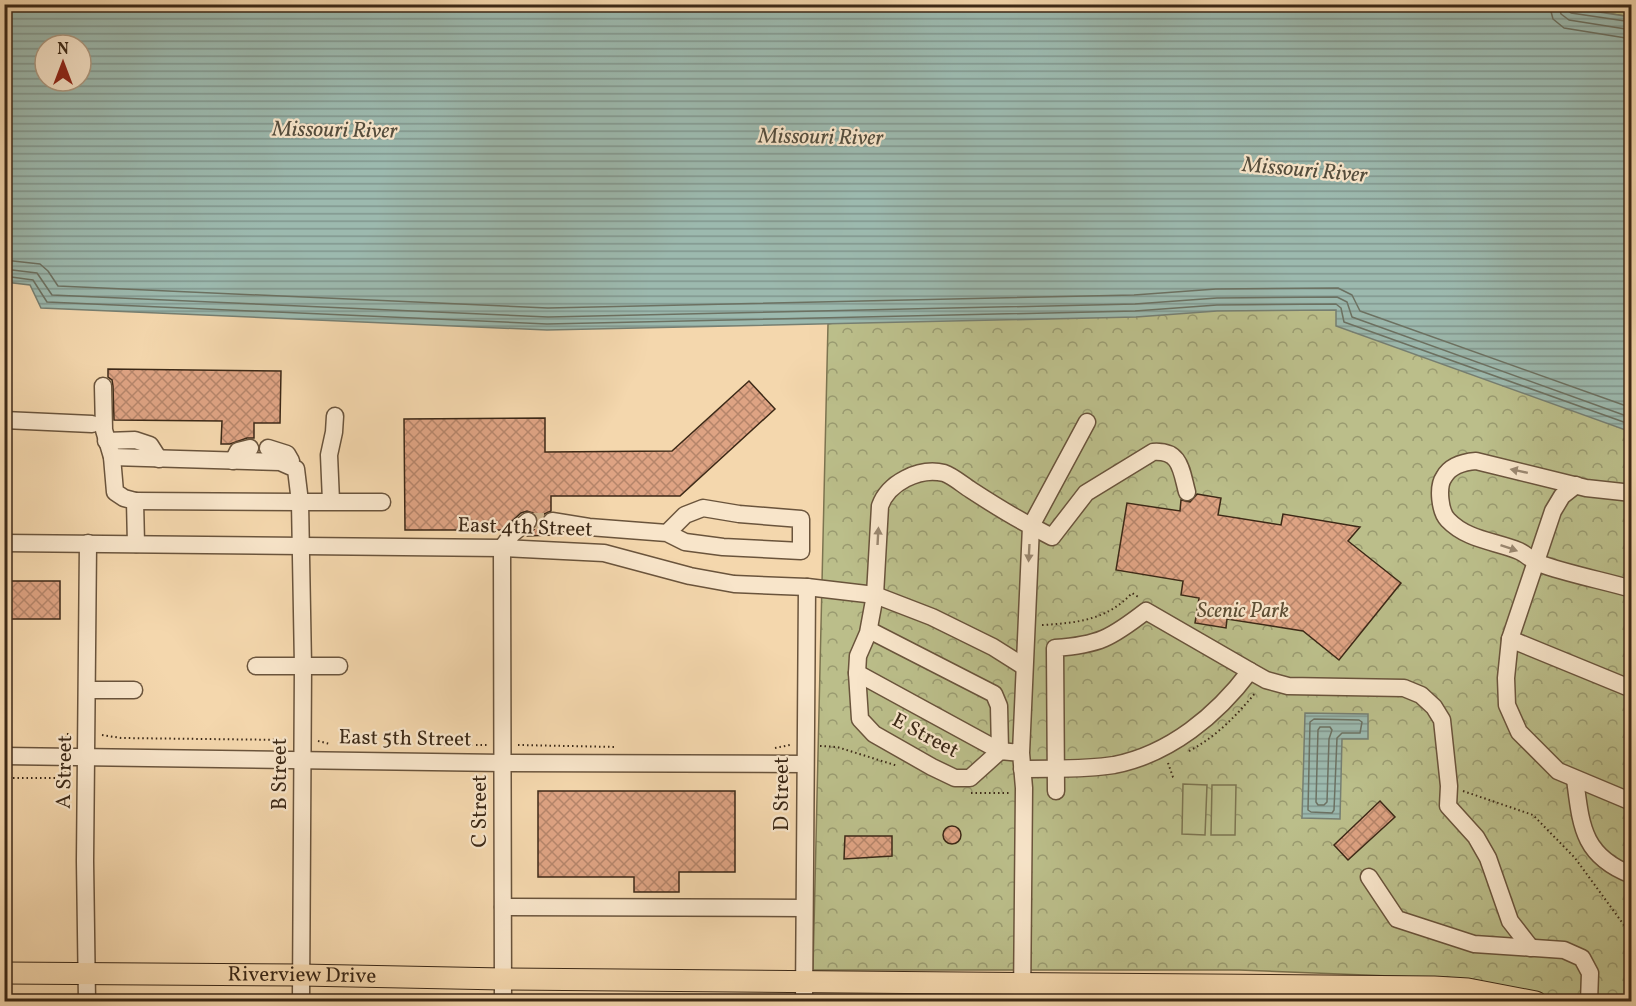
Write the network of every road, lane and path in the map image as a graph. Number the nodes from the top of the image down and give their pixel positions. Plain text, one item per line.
1 (103, 386) dead end
2 (335, 416) dead end
3 (4, 420) edge
4 (1087, 422) dead end
5 (92, 424) dead end
6 (106, 441) junction
7 (250, 448) dead end
8 (268, 448) dead end
9 (112, 457) junction
10 (159, 459) junction
11 (233, 461) junction
12 (296, 469) junction
13 (1576, 485) junction
14 (1187, 492) dead end
15 (1632, 493) edge
16 (135, 501) junction
17 (330, 501) junction
18 (300, 502) junction
19 (382, 502) dead end
20 (528, 521) tunnel mouth
21 (552, 521) tunnel mouth
22 (574, 524) junction
23 (1030, 526) junction
24 (667, 533) junction
25 (4, 543) edge
26 (88, 543) junction
27 (136, 544) junction
28 (302, 546) junction
29 (502, 548) junction
30 (575, 551) junction
31 (1536, 562) junction
32 (807, 587) junction
33 (1632, 589) edge
34 (875, 595) junction
35 (868, 630) junction
36 (1509, 639) junction
37 (256, 666) dead end
38 (303, 666) junction
39 (339, 666) dead end
40 (1023, 666) junction
41 (1250, 671) junction
42 (857, 673) junction
43 (1632, 689) edge
44 (88, 690) junction
45 (134, 690) dead end
46 (77, 734) dead end
47 (98, 734) dead end
48 (294, 740) dead end
49 (65, 750) dead end
50 (1000, 751) junction
51 (4, 756) edge
52 (88, 756) junction
53 (303, 760) junction
54 (1022, 761) junction
55 (1168, 762) dead end
56 (503, 763) junction
57 (805, 764) junction
58 (1055, 768) junction
59 (65, 769) dead end
60 (1176, 777) dead end
61 (4, 778) edge
62 (1575, 779) junction
63 (1056, 791) dead end
64 (1632, 802) edge
65 (1632, 875) edge
66 (1369, 877) dead end
67 (503, 907) junction
68 (804, 908) junction
69 (1531, 948) junction
70 (4, 973) edge
71 (87, 973) junction
72 (301, 975) junction
73 (502, 979) junction
74 (1336, 987) junction
75 (805, 991) edge
76 (1023, 993) edge
77 (1234, 994) edge
78 (1451, 995) edge
79 (87, 1002) edge
80 (301, 1002) edge
81 (503, 1002) edge
82 (1374, 1002) edge
83 (1536, 1002) edge
84 (1589, 1002) edge

1 - 6 street
2 - 17 street
3 - 5 street
4 - 23 street
6 - 9 street
6 - 10 street
7 - 11 street
8 - 12 street
9 - 10 street
9 - 16 street
10 - 11 street
11 - 12 street
12 - 18 street, B Street
13 - 15 street
13 - 31 street
13 -> 31 street
14 - 23 street, E Street
16 - 18 street
16 - 27 street
17 - 18 street
17 - 19 street
18 - 28 street, B Street
20 - 29 street
21 - 22 street
22 - 24 street
22 - 30 street
34 -> 23 street, E Street
23 -> 40 street
24 - 24 street
25 - 26 street, East 4th Street
26 - 27 street, East 4th Street
26 - 44 street, A Street
27 - 28 street, East 4th Street
28 - 29 street, East 4th Street
28 - 38 street, B Street
29 - 30 street, East 4th Street
29 - 56 street, C Street
30 - 32 street, East 4th Street
31 - 33 street
31 - 36 street
32 - 34 street, East 4th Street
32 - 57 street, D Street
34 - 35 street, E Street
34 - 40 street, East 4th Street
35 - 42 street, E Street
35 - 50 street
36 - 43 street
36 - 62 street
37 - 38 street
38 - 39 street
38 - 53 street, B Street
40 - 54 street
41 - 58 street
41 - 58 street
41 - 69 street
42 - 50 street
42 - 50 street, E Street
44 - 45 street
44 - 52 street, A Street
46 - 49 path
47 - 48 path
50 - 54 street
51 - 52 street, East 5th Street
52 - 53 street, East 5th Street
52 - 71 street, A Street
53 - 56 street, East 5th Street
53 - 72 street, B Street
54 - 58 street
54 - 76 street
55 - 60 path
56 - 57 street, East 5th Street
56 - 67 street, C Street
57 - 68 street, D Street
58 - 63 street
59 - 61 path
62 - 64 street
62 - 65 street
66 - 69 street
67 - 68 street
67 - 73 street, C Street
68 - 75 street, D Street
69 - 84 street
70 - 71 main road, Riverview Drive
71 - 72 main road, Riverview Drive
71 - 79 street, A Street
72 - 73 main road, Riverview Drive
72 - 80 street, B Street
73 - 75 main road, Riverview Drive
73 - 81 street, C Street
74 - 77 main road, Riverview Drive
74 - 78 main road, Riverview Drive
74 - 82 main road
75 - 76 main road, Riverview Drive
76 - 77 main road, Riverview Drive
78 - 83 main road, Riverview Drive

